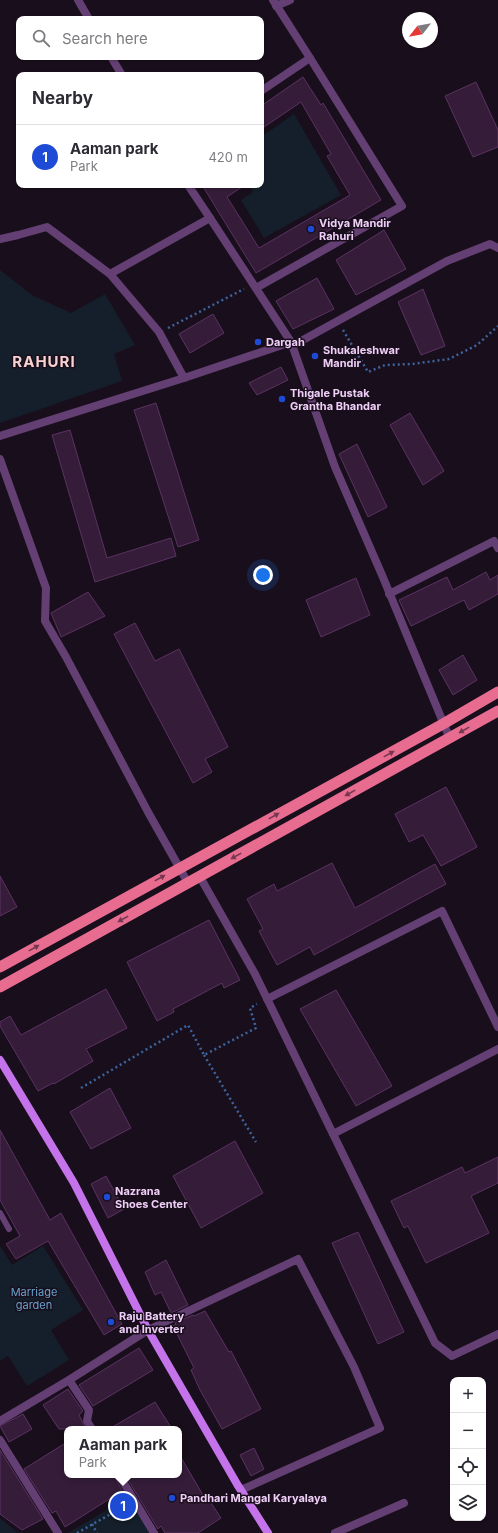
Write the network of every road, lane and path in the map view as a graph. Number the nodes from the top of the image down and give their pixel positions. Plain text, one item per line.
1 (78, 0) edge
2 (290, 0) edge
3 (274, 3) edge
4 (87, 16) edge
5 (310, 58) junction
6 (113, 60) edge
7 (120, 72) edge
8 (264, 89) edge
9 (190, 188) edge
10 (210, 218) junction
11 (0, 239) edge
12 (498, 248) edge
13 (110, 274) junction
14 (254, 286) junction
15 (338, 320) junction
16 (498, 326) edge
17 (159, 332) junction
18 (292, 344) junction
19 (184, 378) junction
20 (0, 436) edge
21 (0, 459) edge
22 (497, 543) edge
23 (389, 594) junction
24 (498, 692) edge
25 (498, 711) edge
26 (443, 724) junction
27 (450, 739) junction
28 (308, 798) junction
29 (315, 813) junction
30 (180, 867) junction
31 (200, 877) junction
32 (188, 883) junction
33 (0, 966) edge
34 (0, 987) edge
35 (267, 999) junction
36 (498, 1027) edge
37 (498, 1049) edge
38 (204, 1055) junction
39 (0, 1060) edge
40 (81, 1088) dead end
41 (333, 1134) junction
42 (256, 1142) dead end
43 (0, 1213) edge
44 (9, 1229) dead end
45 (148, 1330) junction
46 (498, 1334) edge
47 (69, 1380) junction
48 (0, 1421) edge
49 (90, 1426) edge
50 (0, 1440) edge
51 (121, 1478) edge
52 (241, 1490) junction
53 (404, 1503) dead end
54 (129, 1511) dead end
55 (92, 1524) junction
56 (58, 1533) edge
57 (77, 1533) edge
58 (97, 1533) edge
59 (154, 1533) edge
60 (268, 1533) edge
61 (335, 1533) edge

1 - 4 street
2 - 3 street
3 - 5 street
5 - 8 street
5 - 14 street
6 - 7 street
9 - 10 street
10 - 13 street
10 - 14 street
11 - 13 street
12 - 15 street
13 - 17 street
14 - 17 path
14 - 18 street
15 - 16 path
15 - 18 street
17 - 19 street
18 - 19 street
18 - 23 street
19 - 20 street
21 - 30 street
22 - 23 street
23 - 26 street
24 - 26 highway
25 -> 27 highway
26 - 27 street
28 -> 26 highway
27 -> 29 highway
28 - 29 highway
30 -> 28 highway
29 -> 31 highway
30 - 32 street
33 -> 30 highway
31 - 32 highway
31 - 35 street
32 -> 34 highway
35 - 36 street
35 - 38 path
35 - 41 street
37 - 41 street
38 - 40 path
38 - 42 path
39 - 45 main road
41 - 46 street
43 - 44 lane
45 - 47 street
45 - 52 main road
45 - 52 street
47 - 48 street
47 - 49 street
50 - 56 street
51 - 59 street
52 - 60 main road
53 - 61 street
54 - 55 path
55 - 57 path
55 - 58 path

